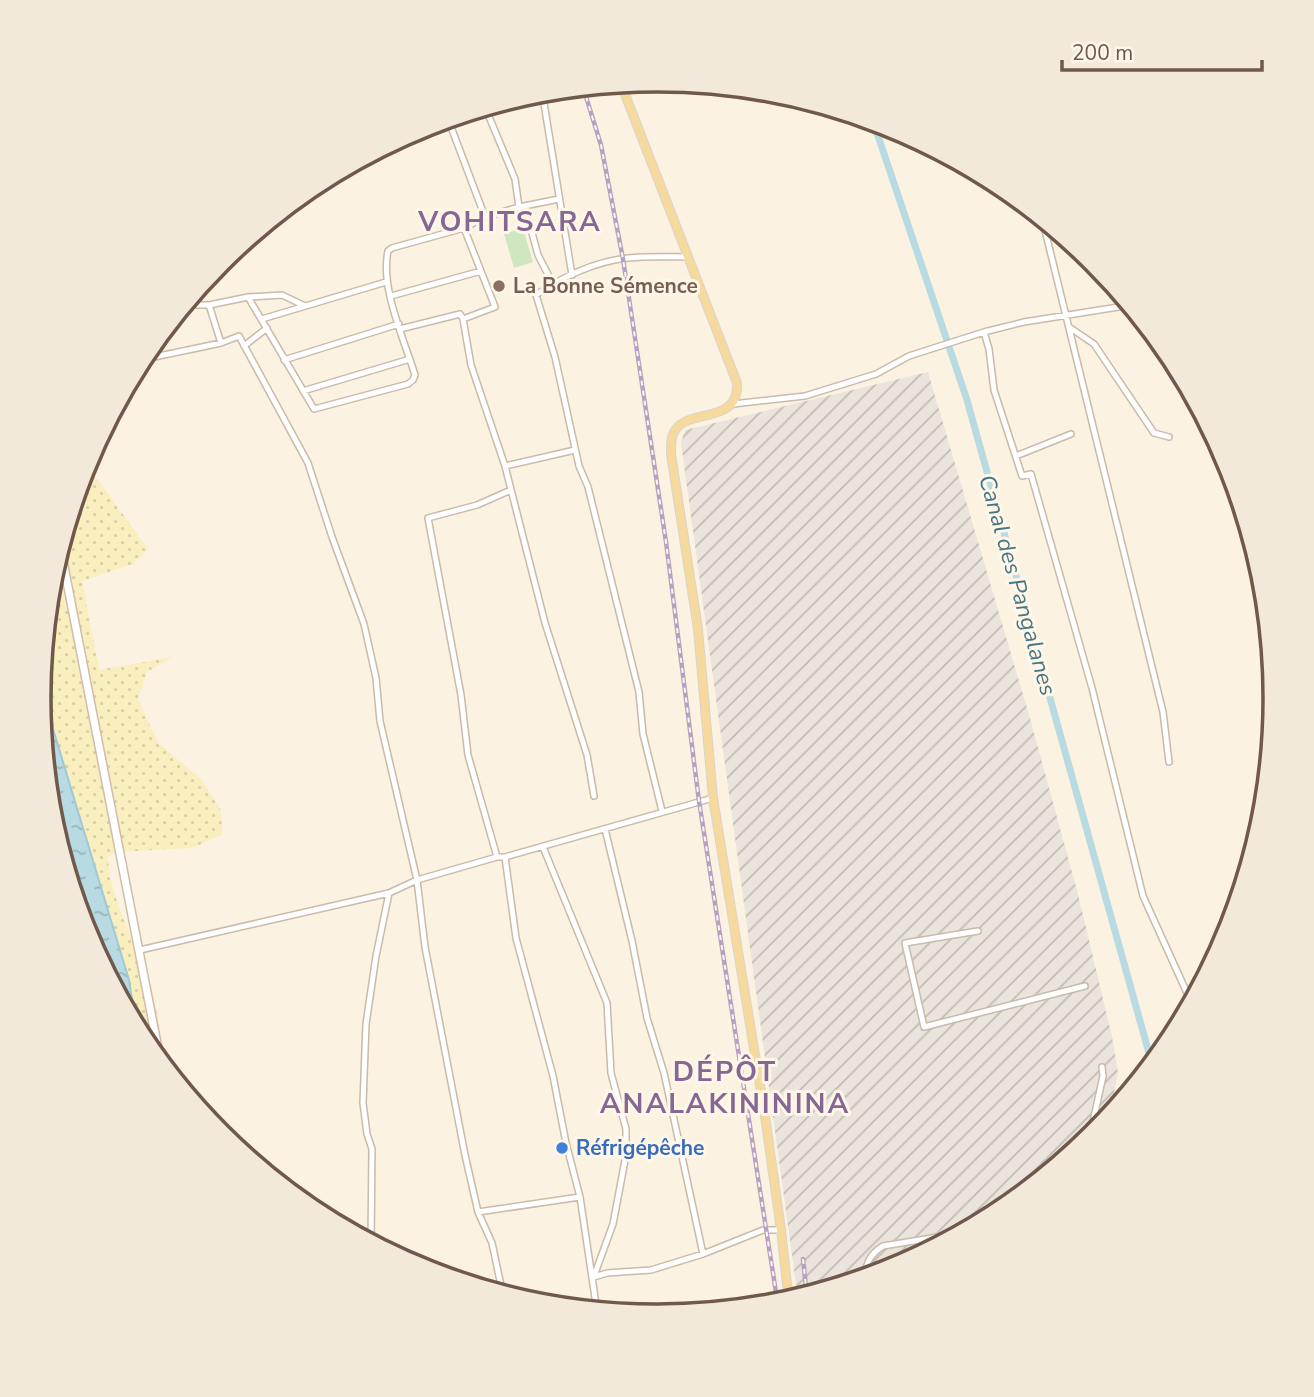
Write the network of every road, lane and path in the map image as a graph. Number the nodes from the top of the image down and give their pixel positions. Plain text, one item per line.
1 (625, 94) edge
2 (544, 103) edge
3 (489, 116) edge
4 (452, 128) edge
5 (559, 199) junction
6 (519, 207) junction
7 (485, 217) junction
8 (464, 228) junction
9 (1046, 234) edge
10 (689, 257) junction
11 (481, 271) junction
12 (572, 275) junction
13 (386, 282) junction
14 (553, 284) junction
15 (391, 296) junction
16 (248, 297) junction
17 (196, 305) edge
18 (209, 305) junction
19 (304, 306) junction
20 (1120, 307) edge
21 (1068, 316) junction
22 (262, 319) junction
23 (463, 319) junction
24 (400, 326) junction
25 (1069, 327) junction
26 (267, 328) junction
27 (984, 332) junction
28 (221, 343) junction
29 (244, 346) junction
30 (157, 356) edge
31 (410, 359) junction
32 (284, 360) junction
33 (303, 391) junction
34 (733, 404) junction
35 (1071, 434) dead end
36 (1169, 437) dead end
37 (575, 450) junction
38 (1016, 456) junction
39 (505, 466) junction
40 (511, 491) junction
41 (65, 569) edge
42 (1169, 762) dead end
43 (594, 796) dead end
44 (713, 798) junction
45 (662, 811) junction
46 (605, 829) junction
47 (543, 847) junction
48 (497, 857) junction
49 (505, 857) junction
50 (417, 880) junction
51 (389, 893) junction
52 (978, 931) dead end
53 (140, 950) junction
54 (1085, 986) dead end
55 (1187, 993) edge
56 (157, 1040) edge
57 (1102, 1067) dead end
58 (1094, 1119) edge
59 (580, 1197) junction
60 (478, 1212) junction
61 (781, 1230) junction
62 (371, 1233) edge
63 (933, 1238) edge
64 (703, 1254) junction
65 (866, 1268) edge
66 (594, 1277) junction
67 (501, 1284) edge
68 (788, 1290) edge
69 (596, 1301) edge

1 - 10 main road
2 - 5 street
3 - 6 street
4 - 7 street
5 - 6 street
5 - 12 street
6 - 7 street
6 - 14 street
7 - 8 street
8 - 11 street
8 - 13 street
9 - 21 street
10 - 12 street
10 - 34 main road
11 - 15 street
11 - 23 street
12 - 14 street
13 - 15 street
13 - 19 street
14 - 37 street
15 - 24 street
16 - 18 street
16 - 19 street
16 - 22 street
17 - 18 street
18 - 28 street
19 - 22 street
20 - 21 street
21 - 25 street
21 - 27 street
22 - 26 street
23 - 24 street
23 - 39 street
24 - 31 street
24 - 32 street
25 - 36 street
25 - 42 street
26 - 29 street
26 - 32 street
27 - 34 street
27 - 38 street
28 - 29 street
28 - 30 street
29 - 50 street
31 - 33 street
31 - 33 street
32 - 33 street
34 - 44 main road
35 - 38 street
37 - 39 street
37 - 45 street
38 - 55 street
39 - 40 street
40 - 43 street
40 - 48 street
41 - 53 main road
44 - 45 street
44 - 61 main road
45 - 46 street
46 - 47 street
46 - 64 street
47 - 49 street
47 - 66 street
48 - 49 street
48 - 50 street
49 - 59 street
50 - 51 street
50 - 60 street
51 - 53 street
51 - 62 street
52 - 54 street
53 - 56 main road
57 - 58 street
59 - 60 street
59 - 66 street
60 - 67 street
61 - 64 street
61 - 68 main road
63 - 65 street
64 - 66 street
66 - 69 street

